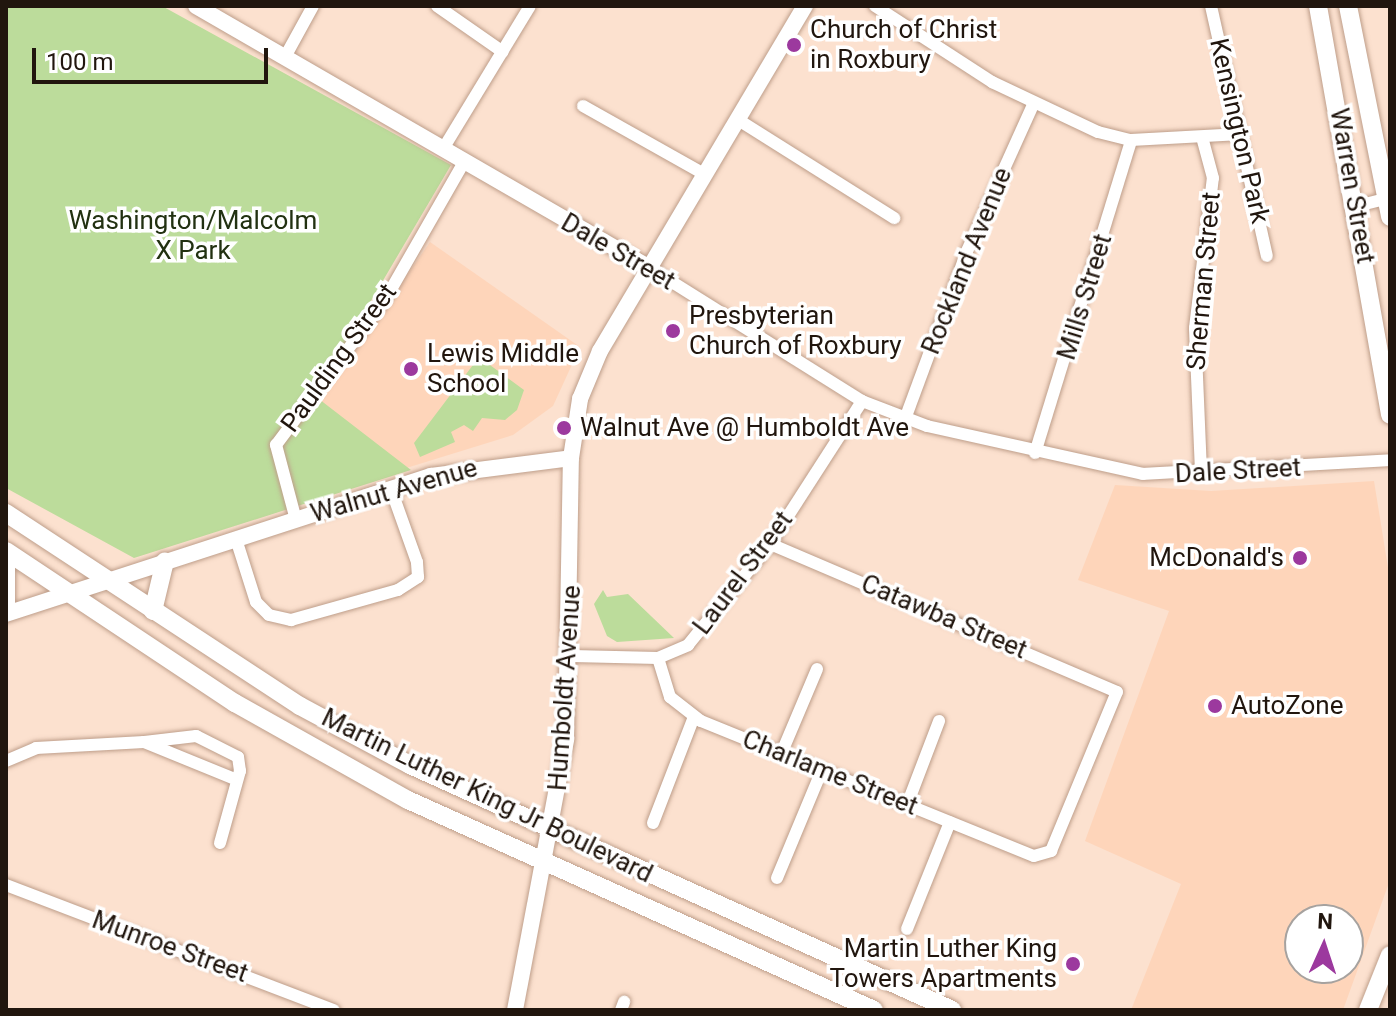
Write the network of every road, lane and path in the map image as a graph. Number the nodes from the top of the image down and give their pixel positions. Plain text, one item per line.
1 (196, 6) edge
2 (313, 6) edge
3 (437, 6) edge
4 (530, 6) edge
5 (805, 6) edge
6 (875, 6) edge
7 (1211, 6) edge
8 (1318, 6) edge
9 (1348, 6) edge
10 (503, 52) junction
11 (285, 57) junction
12 (1033, 105) junction
13 (583, 106) dead end
14 (737, 119) junction
15 (1241, 134) junction
16 (1131, 140) junction
17 (1203, 140) junction
18 (443, 149) junction
19 (464, 162) junction
20 (706, 175) junction
21 (1389, 205) edge
22 (1357, 206) junction
23 (894, 218) dead end
24 (1267, 256) dead end
25 (653, 270) junction
26 (862, 401) junction
27 (1390, 415) edge
28 (905, 419) junction
29 (1035, 453) junction
30 (571, 458) junction
31 (1390, 460) edge
32 (1201, 472) junction
33 (391, 489) junction
34 (6, 513) edge
35 (296, 520) junction
36 (236, 539) junction
37 (770, 544) junction
38 (6, 551) edge
39 (6, 558) edge
40 (165, 561) junction
41 (103, 579) junction
42 (62, 592) junction
43 (153, 611) junction
44 (6, 612) edge
45 (572, 656) junction
46 (658, 658) junction
47 (817, 669) dead end
48 (694, 717) junction
49 (939, 721) dead end
50 (144, 742) junction
51 (782, 752) junction
52 (6, 761) edge
53 (822, 770) junction
54 (237, 780) junction
55 (907, 805) junction
56 (950, 822) junction
57 (653, 823) dead end
58 (554, 831) junction
59 (220, 843) dead end
60 (1034, 856) joint
61 (548, 867) junction
62 (777, 878) dead end
63 (6, 885) edge
64 (907, 929) dead end
65 (1390, 955) edge
66 (334, 1010) edge
67 (515, 1010) edge
68 (874, 1010) edge
69 (952, 1010) edge
70 (1368, 1010) edge

1 - 11 street, Dale Street
2 - 11 street
3 - 10 street
4 - 10 street
5 - 14 street
6 - 12 street
7 - 15 street, Kensington Park
8 - 22 main road, Warren Street
9 - 21 main road, Warren Street
10 - 18 street
11 - 18 street, Dale Street
12 - 16 street
12 - 28 street, Rockland Avenue
13 - 20 street
14 - 20 street
14 - 23 street
15 - 17 street
15 - 24 street, Kensington Park
16 - 17 street
16 - 29 street, Mills Street
17 - 32 street, Sherman Street
18 - 19 street, Dale Street
19 - 25 street, Dale Street
19 - 35 street, Paulding Street
20 - 25 street
21 - 22 street
22 - 27 main road, Warren Street
25 - 26 street, Dale Street
25 - 30 street
26 - 28 street, Dale Street
26 - 37 street, Laurel Street
28 - 29 street, Dale Street
29 - 32 street, Dale Street
30 - 33 street, Walnut Avenue
30 - 45 street, Humboldt Avenue
31 - 32 street, Dale Street
33 - 35 street, Walnut Avenue
33 - 36 street
34 - 41 main road, Martin Luther King Jr Boulevard
35 - 36 street, Walnut Avenue
36 - 40 street, Walnut Avenue
37 - 46 street, Laurel Street
37 - 60 street, Catawba Street
38 - 42 main road, Martin Luther King Jr Boulevard
39 - 44 main road
40 - 41 street, Walnut Avenue
40 - 43 main road
41 - 42 street, Walnut Avenue
41 - 43 main road, Martin Luther King Jr Boulevard
42 - 44 street, Walnut Avenue
42 - 61 main road, Martin Luther King Jr Boulevard
43 - 58 main road, Martin Luther King Jr Boulevard
45 - 46 street, Laurel Street
45 - 58 street, Humboldt Avenue
46 - 48 street, Charlame Street
47 - 51 street
48 - 51 street, Charlame Street
48 - 57 street
49 - 55 street
50 - 52 street
50 - 54 street
50 - 54 street
51 - 53 street, Charlame Street
53 - 55 street, Charlame Street
53 - 62 street
54 - 59 street
55 - 56 street, Charlame Street
56 - 60 street, Charlame Street
56 - 64 street
58 - 61 street, Humboldt Avenue
58 - 69 main road, Martin Luther King Jr Boulevard
61 - 67 street, Humboldt Avenue
61 - 68 main road, Martin Luther King Jr Boulevard
63 - 66 street, Munroe Street
65 - 70 main road

